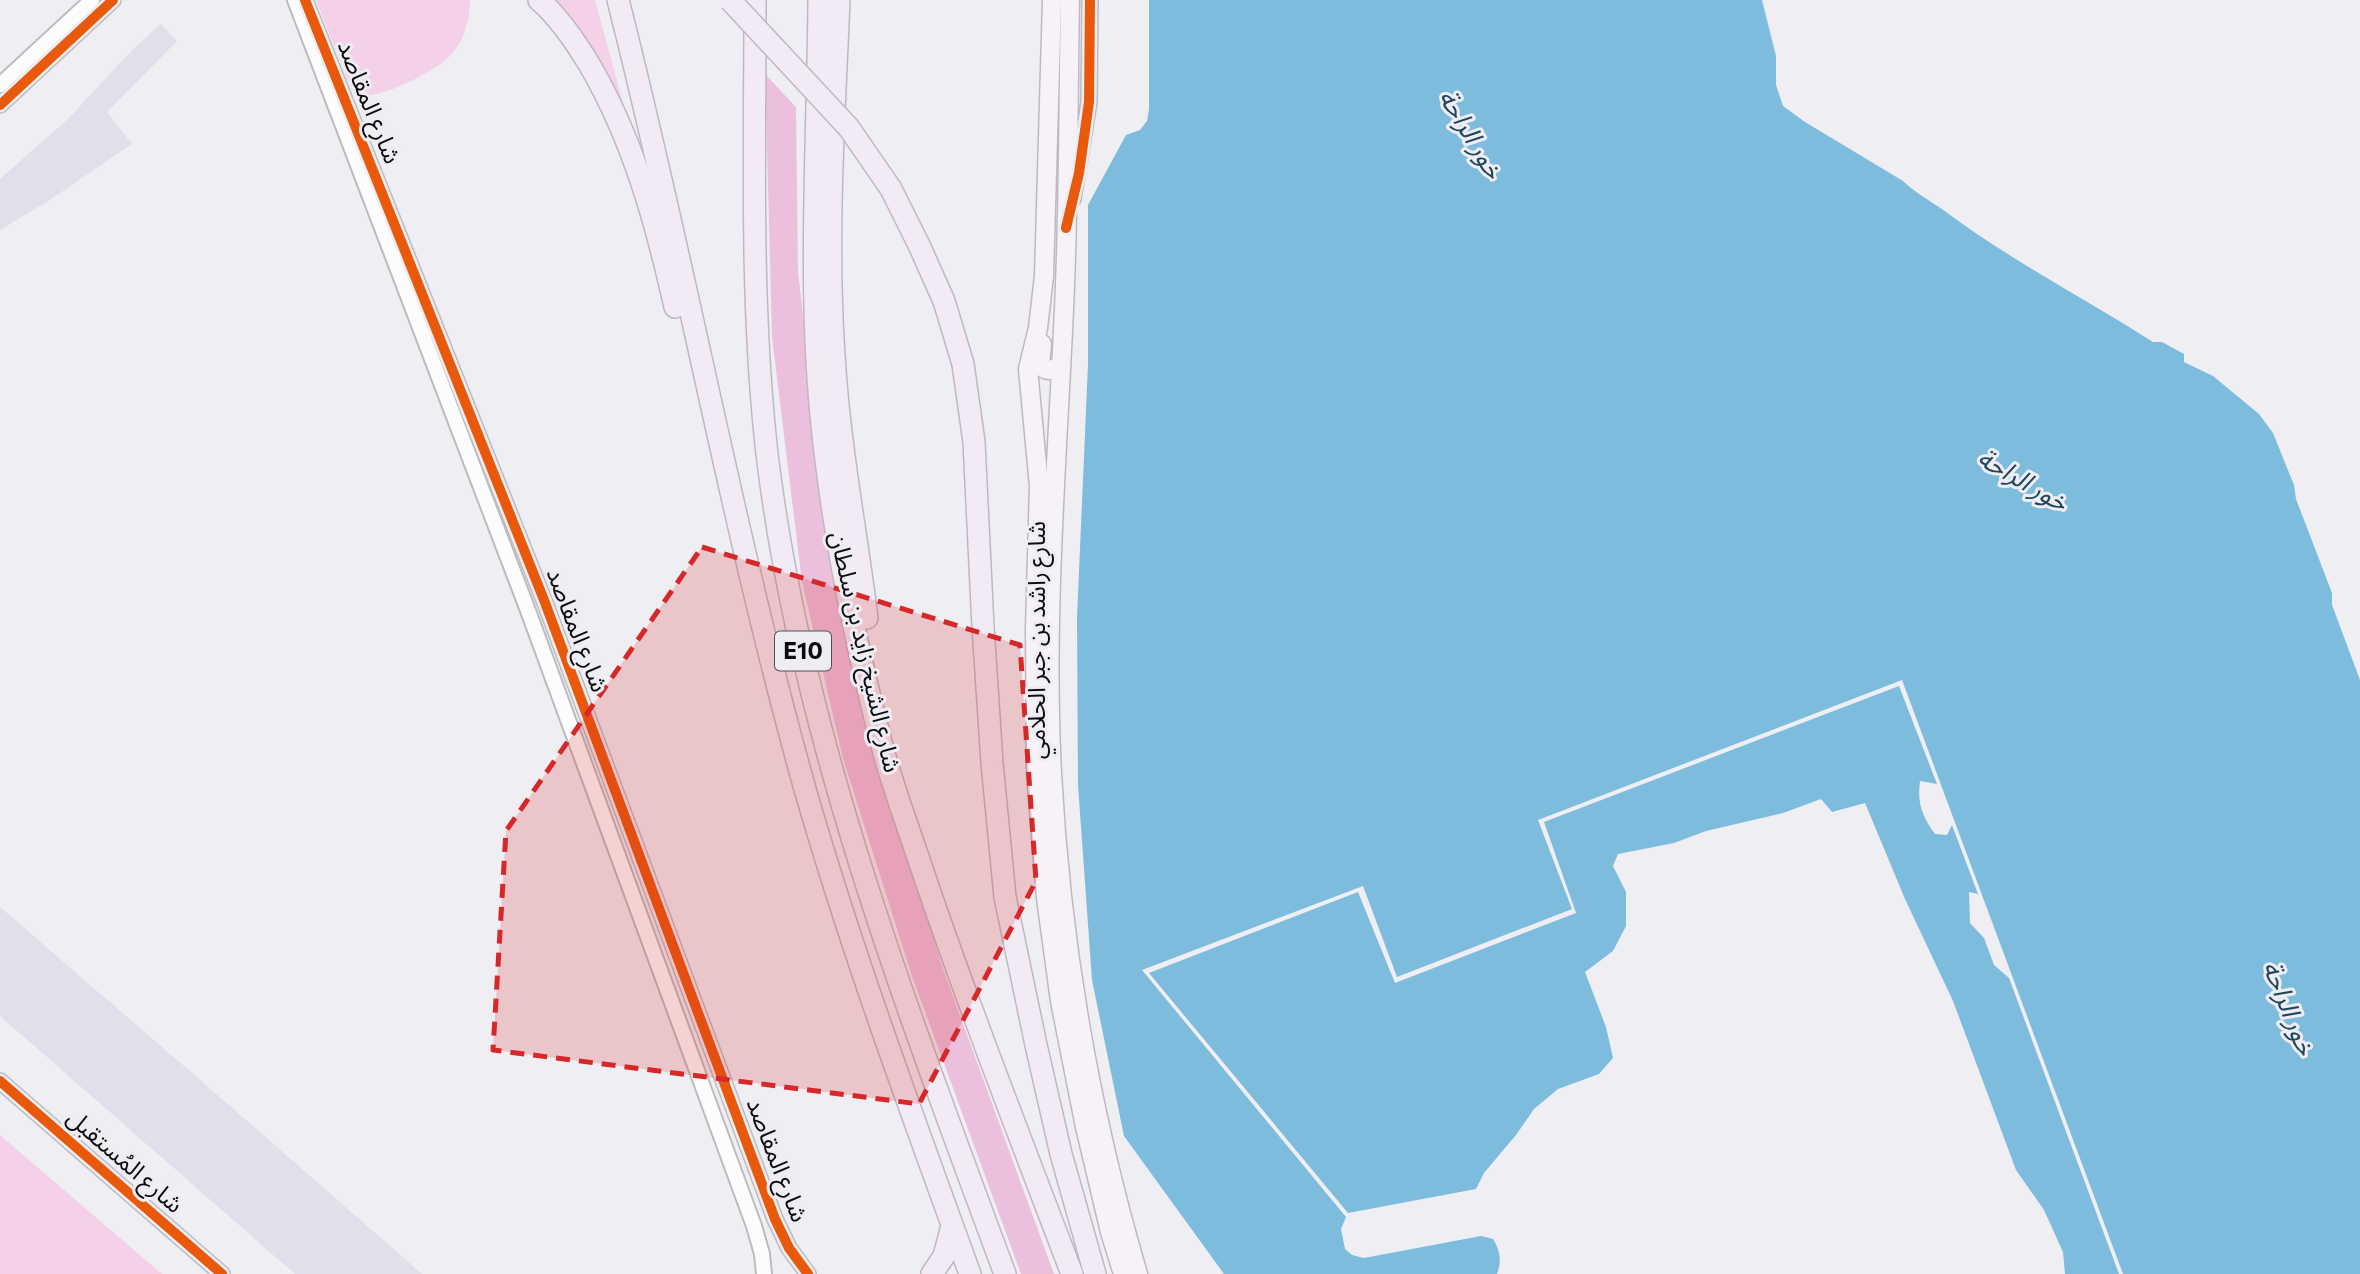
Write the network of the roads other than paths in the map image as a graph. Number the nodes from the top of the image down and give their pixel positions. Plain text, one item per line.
1 (92, 0) edge
2 (113, 0) edge
3 (295, 0) edge
4 (305, 0) edge
5 (539, 0) edge
6 (618, 0) edge
7 (730, 0) edge
8 (755, 0) edge
9 (818, 0) edge
10 (839, 0) edge
11 (1052, 0) edge
12 (1070, 0) edge
13 (1090, 0) edge
14 (1069, 60) junction
15 (2, 93) edge
16 (1086, 125) junction
17 (1066, 228) junction
18 (1041, 300) junction
19 (1061, 365) junction
20 (737, 524) junction
21 (885, 755) junction
22 (0, 1081) edge
23 (952, 1224) junction
24 (222, 1274) edge
25 (764, 1274) edge
26 (808, 1274) edge
27 (932, 1274) edge
28 (970, 1274) edge
29 (1005, 1274) edge
30 (1072, 1274) edge
31 (1095, 1274) edge
32 (1123, 1274) edge
33 (1138, 1274) edge

1 - 15 street
2 - 15 street
3 - 25 street, شارع المقاصد
4 - 26 street, شارع المقاصد
5 - 20 highway
6 - 20 highway
7 - 31 highway, bridge
8 - 29 highway, E10
9 - 21 highway, شارع الشيخ زايد بن سلطان / E10
10 - 21 highway
11 - 18 main road, شارع راشد بن جبر الحلامي
12 - 14 main road, شارع راشد بن جبر الحلامي
13 - 16 street
14 - 16 main road
14 - 17 main road, شارع راشد بن جبر الحلامي
16 - 17 street
17 - 19 main road, شارع راشد بن جبر الحلامي
18 - 19 main road
18 - 32 main road, شارع راشد بن جبر الحلامي
19 - 33 main road, شارع راشد بن جبر الحلامي
20 - 23 highway
21 - 30 highway, شارع الشيخ زايد بن سلطان / E10
22 - 24 street, شارع المُستقبل
23 - 27 highway
23 - 28 highway

